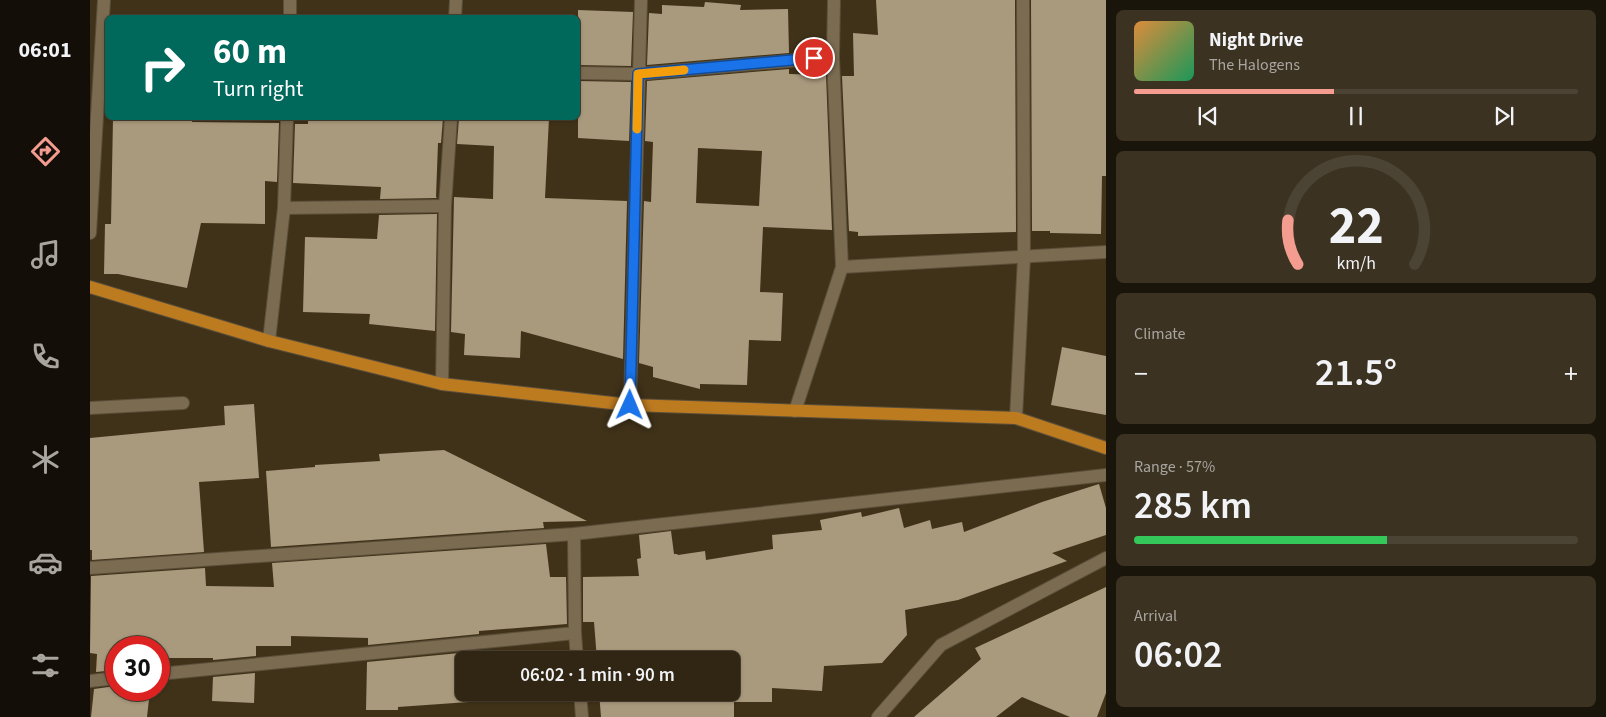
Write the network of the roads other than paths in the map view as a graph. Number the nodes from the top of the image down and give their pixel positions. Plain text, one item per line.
1 (104, 0) edge
2 (290, 0) edge
3 (456, 0) edge
4 (641, 0) edge
5 (834, 0) edge
6 (1023, 0) edge
7 (290, 15) edge
8 (455, 15) edge
9 (833, 57) junction
10 (580, 73) edge
11 (638, 74) junction
12 (287, 120) edge
13 (451, 120) edge
14 (445, 206) junction
15 (284, 208) junction
16 (90, 233) edge
17 (1106, 252) edge
18 (1024, 257) junction
19 (842, 267) junction
20 (90, 287) edge
21 (269, 341) junction
22 (442, 384) junction
23 (183, 403) dead end
24 (630, 405) junction
25 (90, 408) edge
26 (796, 411) junction
27 (1016, 418) junction
28 (1106, 448) edge
29 (1106, 475) edge
30 (574, 534) junction
31 (1106, 558) edge
32 (90, 568) edge
33 (575, 633) junction
34 (576, 651) edge
35 (170, 673) edge
36 (105, 679) edge
37 (90, 680) edge
38 (581, 701) edge
39 (582, 717) edge
40 (878, 717) edge

1 - 16 street
2 - 7 street
3 - 8 street
4 - 11 street
5 - 9 street
6 - 18 street
9 - 11 street
9 - 19 street
10 - 11 street
11 - 24 street
12 - 15 street
13 - 14 street
14 - 15 street
14 - 22 street
15 - 21 street
17 - 18 street
18 - 19 street
18 - 27 street
19 - 26 street
20 - 21 main road
21 - 22 main road
22 - 24 main road
23 - 25 street
24 - 26 main road
26 - 27 main road
27 - 28 main road
29 - 30 street
30 - 32 street
30 - 33 street
31 - 40 street
33 - 34 street
33 - 35 street
36 - 37 street
38 - 39 street

